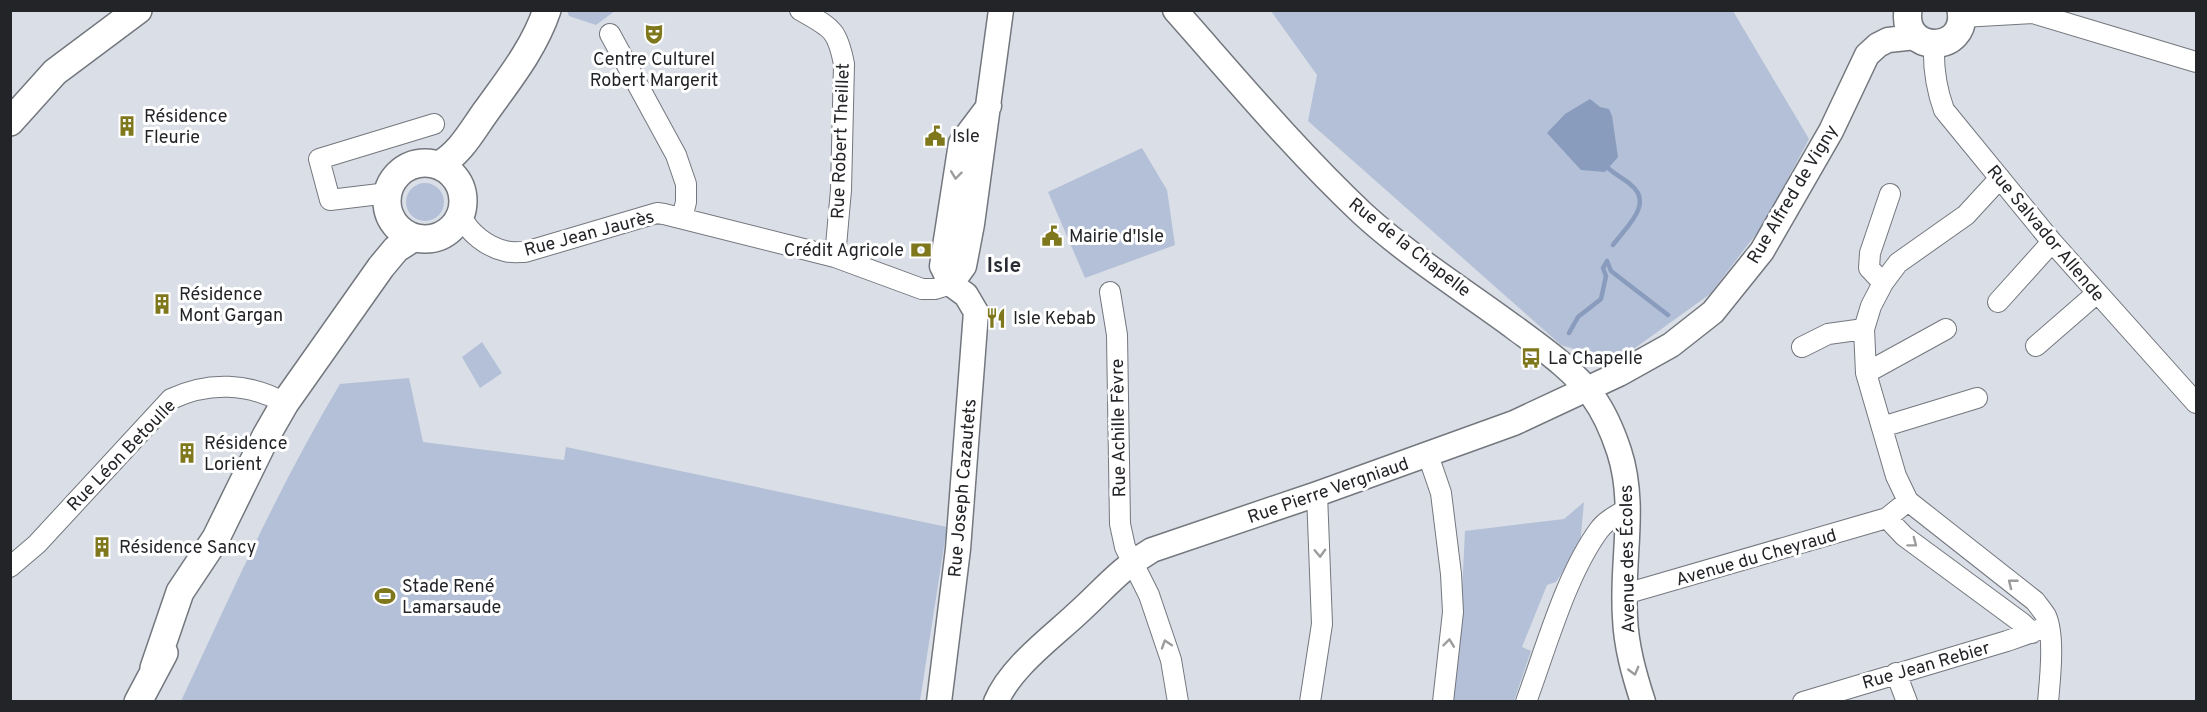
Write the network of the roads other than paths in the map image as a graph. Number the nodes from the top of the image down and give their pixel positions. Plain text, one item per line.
1 (138, 10) edge
2 (547, 10) edge
3 (800, 10) edge
4 (1001, 10) edge
5 (1175, 10) edge
6 (1961, 14) edge
7 (1916, 26) edge
8 (610, 34) dead end
9 (2196, 62) edge
10 (10, 122) edge
11 (434, 124) dead end
12 (448, 172) junction
13 (2000, 178) junction
14 (388, 193) junction
15 (1890, 194) dead end
16 (682, 218) junction
17 (461, 227) junction
18 (401, 238) junction
19 (2052, 242) junction
20 (835, 257) junction
21 (1883, 283) junction
22 (951, 284) junction
23 (1110, 292) dead end
24 (2097, 294) junction
25 (1998, 302) dead end
26 (1864, 329) junction
27 (1946, 329) dead end
28 (2036, 346) dead end
29 (1802, 347) dead end
30 (1866, 373) junction
31 (1586, 388) junction
32 (1977, 398) dead end
33 (285, 403) junction
34 (2196, 403) edge
35 (1882, 427) junction
36 (1428, 455) junction
37 (1317, 494) junction
38 (1908, 501) junction
39 (1629, 508) junction
40 (1887, 518) junction
41 (1131, 562) junction
42 (10, 567) edge
43 (1625, 594) junction
44 (2040, 630) junction
45 (1896, 673) junction
46 (993, 700) edge
47 (138, 702) edge
48 (939, 702) edge
49 (1178, 702) edge
50 (1310, 702) edge
51 (1443, 702) edge
52 (1526, 702) edge
53 (1643, 702) edge
54 (1803, 702) edge
55 (1907, 702) edge
56 (2048, 702) edge

1 - 10 main road
2 - 12 main road
3 - 20 street, Rue Robert Theillet
4 - 22 street, Rue Joseph Cazautets
5 - 31 street, Rue de la Chapelle
6 - 7 main road
6 - 9 street
7 - 13 street, Rue Salvador Allende
7 - 31 street, Rue Alfred de Vigny
8 - 16 street
11 - 14 street
12 - 14 main road
12 - 17 main road
13 - 19 street, Rue Salvador Allende
13 - 21 street
14 - 18 main road
15 - 21 street
16 - 17 street, Rue Jean Jaurès
16 - 20 street, Rue Jean Jaurès
17 - 18 main road
18 - 33 main road
19 - 24 street, Rue Salvador Allende
19 - 25 street
20 - 22 street, Rue Jean Jaurès
21 - 26 street
22 - 48 street, Rue Joseph Cazautets
23 - 41 street, Rue Achille Fèvre
24 - 28 street
24 - 34 street, Rue Salvador Allende
26 - 29 street
26 - 30 street
27 - 30 street
30 - 35 street
31 - 36 street, Rue Pierre Vergniaud
31 - 39 street, Avenue des Écoles
32 - 35 street
33 - 42 street, Rue Léon Betoulle
33 - 47 main road
35 - 38 street
36 - 37 street, Rue Pierre Vergniaud
51 -> 36 street
37 - 41 street, Rue Pierre Vergniaud
37 -> 50 street
38 - 40 street, Avenue du Cheyraud
44 -> 38 street
39 - 43 street, Avenue des Écoles
39 - 52 street
40 - 43 street, Avenue du Cheyraud
40 -> 44 street
41 - 46 street, Rue Pierre Vergniaud
49 -> 41 street, Rue Achille Fèvre
43 -> 53 street, Avenue des Écoles
44 - 45 street, Rue Jean Rebier
44 - 56 street
45 - 54 street, Rue Jean Rebier
45 - 55 street

